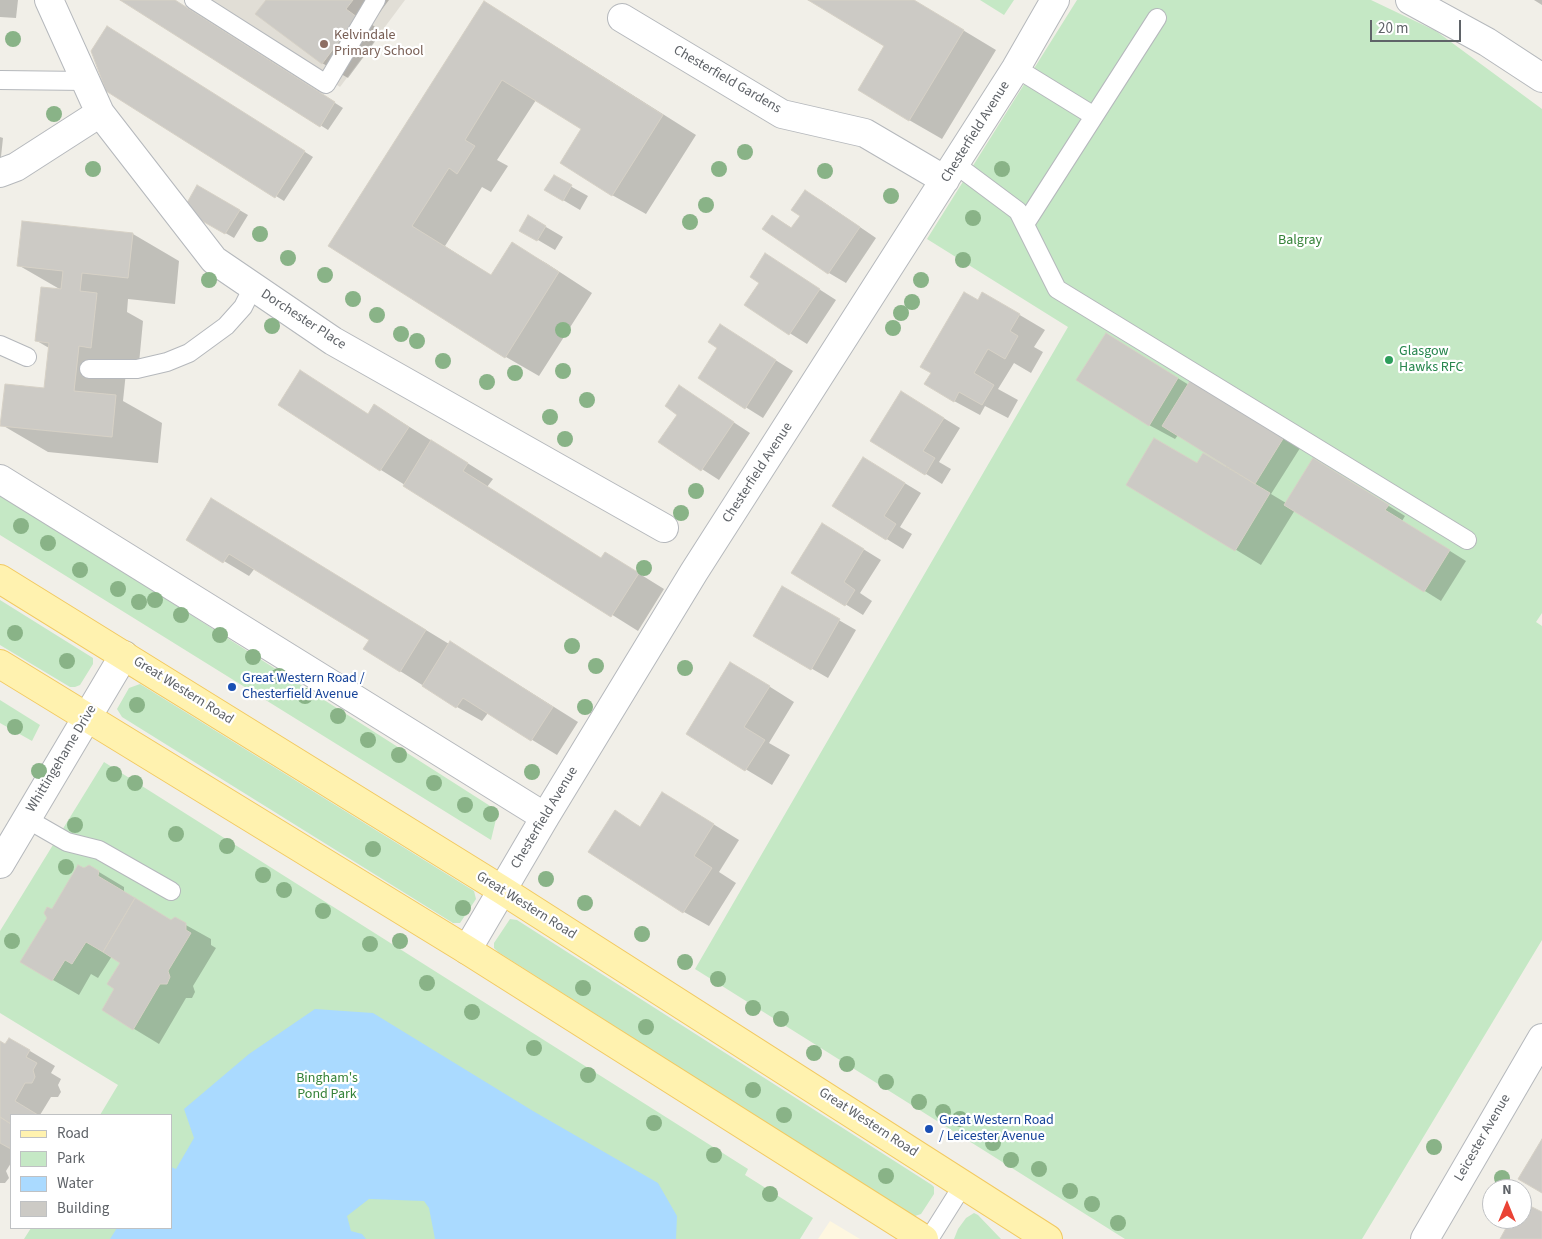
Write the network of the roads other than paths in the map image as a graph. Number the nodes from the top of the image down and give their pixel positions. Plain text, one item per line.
1 (49, 0) edge
2 (194, 0) edge
3 (376, 0) edge
4 (1056, 0) edge
5 (1410, 0) edge
6 (622, 18) dead end
7 (1157, 18) dead end
8 (1016, 68) junction
9 (1542, 78) edge
10 (0, 80) edge
11 (86, 81) junction
12 (100, 113) junction
13 (1094, 116) junction
14 (950, 172) junction
15 (0, 173) edge
16 (1025, 224) junction
17 (253, 287) junction
18 (0, 345) edge
19 (27, 357) dead end
20 (89, 369) dead end
21 (0, 479) edge
22 (664, 528) dead end
23 (1467, 540) dead end
24 (0, 578) edge
25 (124, 655) junction
26 (0, 664) edge
27 (86, 717) junction
28 (545, 817) junction
29 (26, 819) junction
30 (0, 864) edge
31 (502, 890) junction
32 (171, 892) dead end
33 (467, 950) junction
34 (1542, 1038) edge
35 (963, 1185) junction
36 (924, 1239) edge
37 (929, 1239) edge
38 (1048, 1239) edge
39 (1424, 1239) edge

1 - 11 street, Dorchester Place
2 - 3 lane
4 - 8 street, Chesterfield Avenue
5 - 9 street
6 - 14 street, Chesterfield Gardens
7 - 13 lane
8 - 13 lane
8 - 14 street, Chesterfield Avenue
10 - 11 lane
11 - 12 street, Dorchester Place
12 - 15 street
12 - 17 street, Dorchester Place
13 - 16 lane
14 - 16 lane
14 - 28 street, Chesterfield Avenue
16 - 23 lane
17 - 20 lane
17 - 22 street, Dorchester Place
18 - 19 lane
21 - 28 street
24 - 25 main road, Great Western Road
25 - 27 street, Whittingehame Drive
25 - 31 main road, Great Western Road
26 - 27 main road
27 - 29 street, Whittingehame Drive
27 - 33 main road
28 - 31 street, Chesterfield Avenue
29 - 30 street, Whittingehame Drive
29 - 32 lane
31 - 33 street, Chesterfield Avenue
31 - 35 main road, Great Western Road
33 - 36 main road
34 - 39 street, Leicester Avenue
35 - 37 lane
35 - 38 main road, Great Western Road

